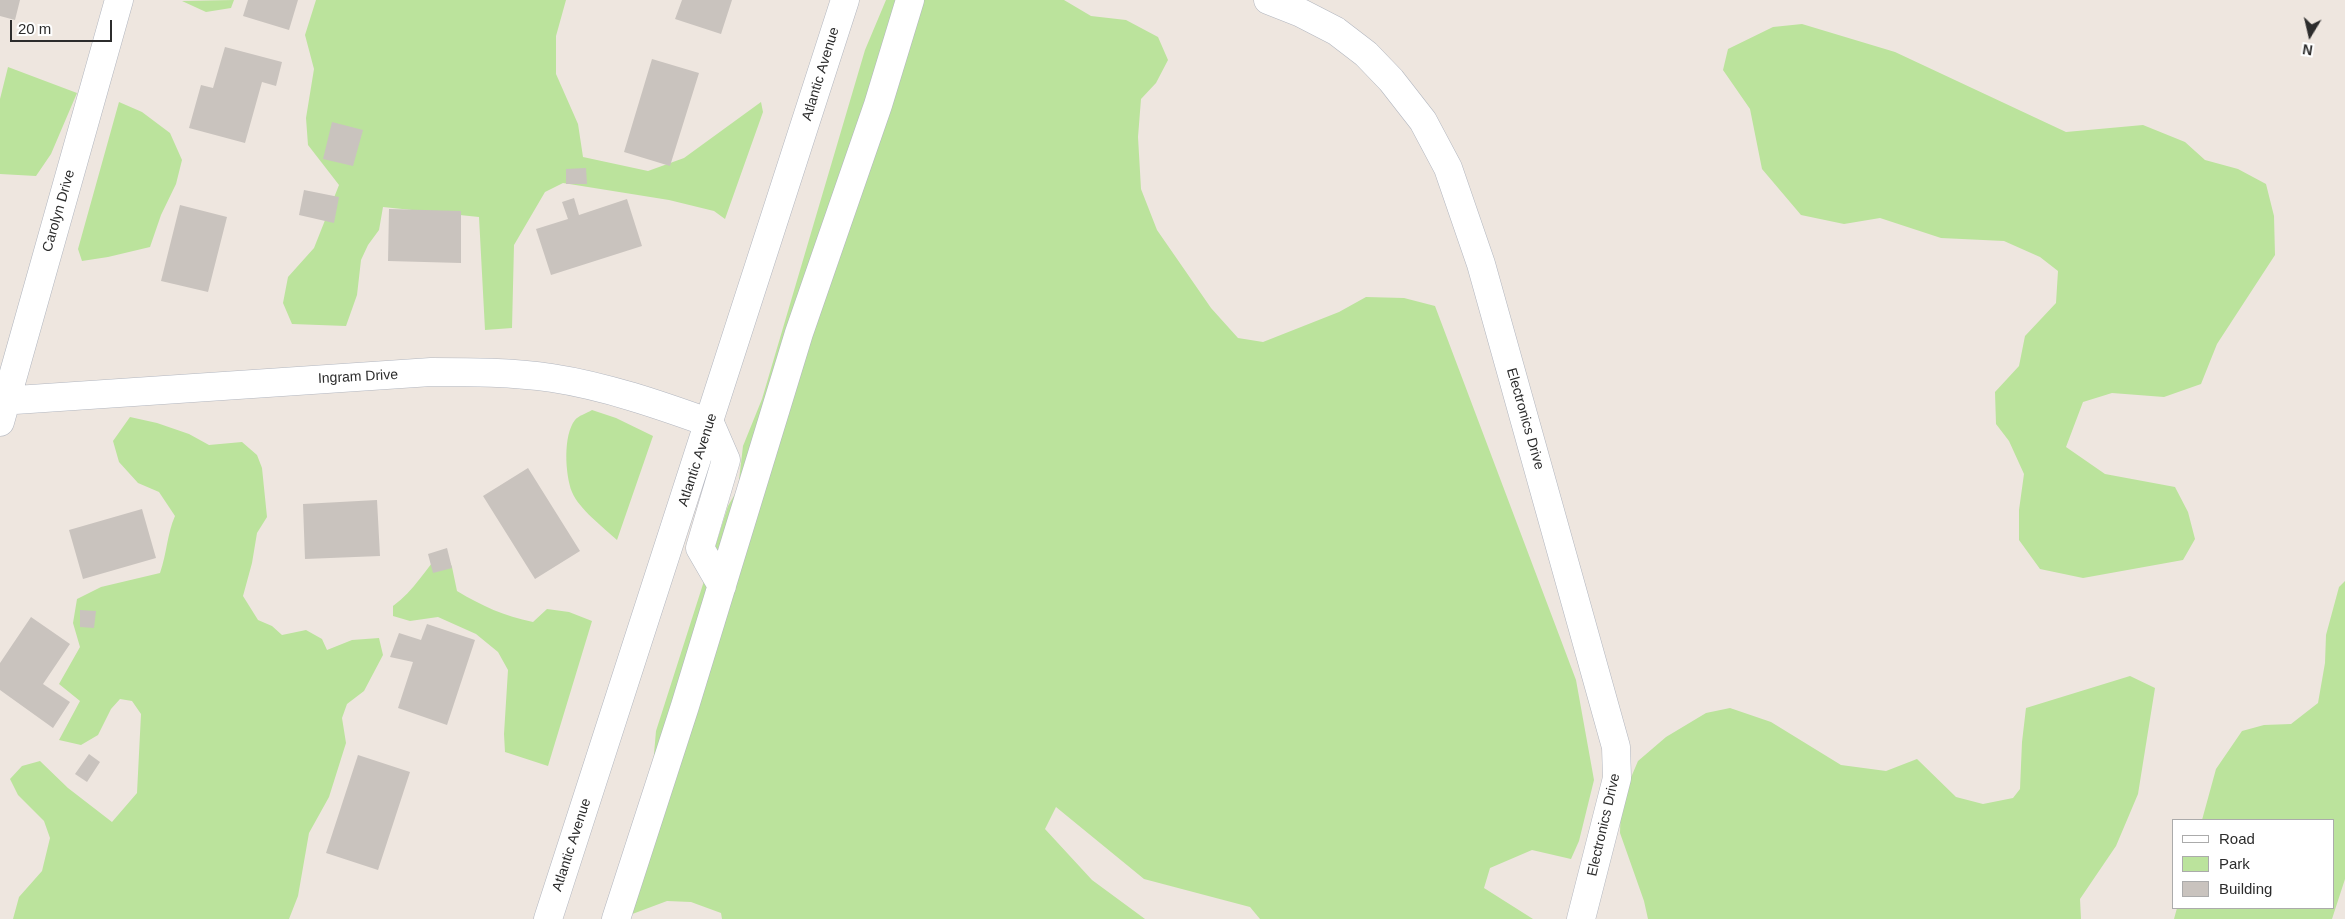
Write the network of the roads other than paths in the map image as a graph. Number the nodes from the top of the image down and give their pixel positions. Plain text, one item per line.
1 (119, 0) edge
2 (845, 0) edge
3 (910, 0) edge
4 (1268, 0) edge
5 (2, 408) edge
6 (710, 423) junction
7 (722, 586) junction
8 (548, 919) edge
9 (616, 919) edge
10 (1581, 919) edge

1 - 5 street, Carolyn Drive
2 - 6 street, Atlantic Avenue
3 - 7 street
4 - 10 street, Electronics Drive
5 - 6 street, Ingram Drive
6 - 7 street
6 - 8 street, Atlantic Avenue
7 - 9 street

